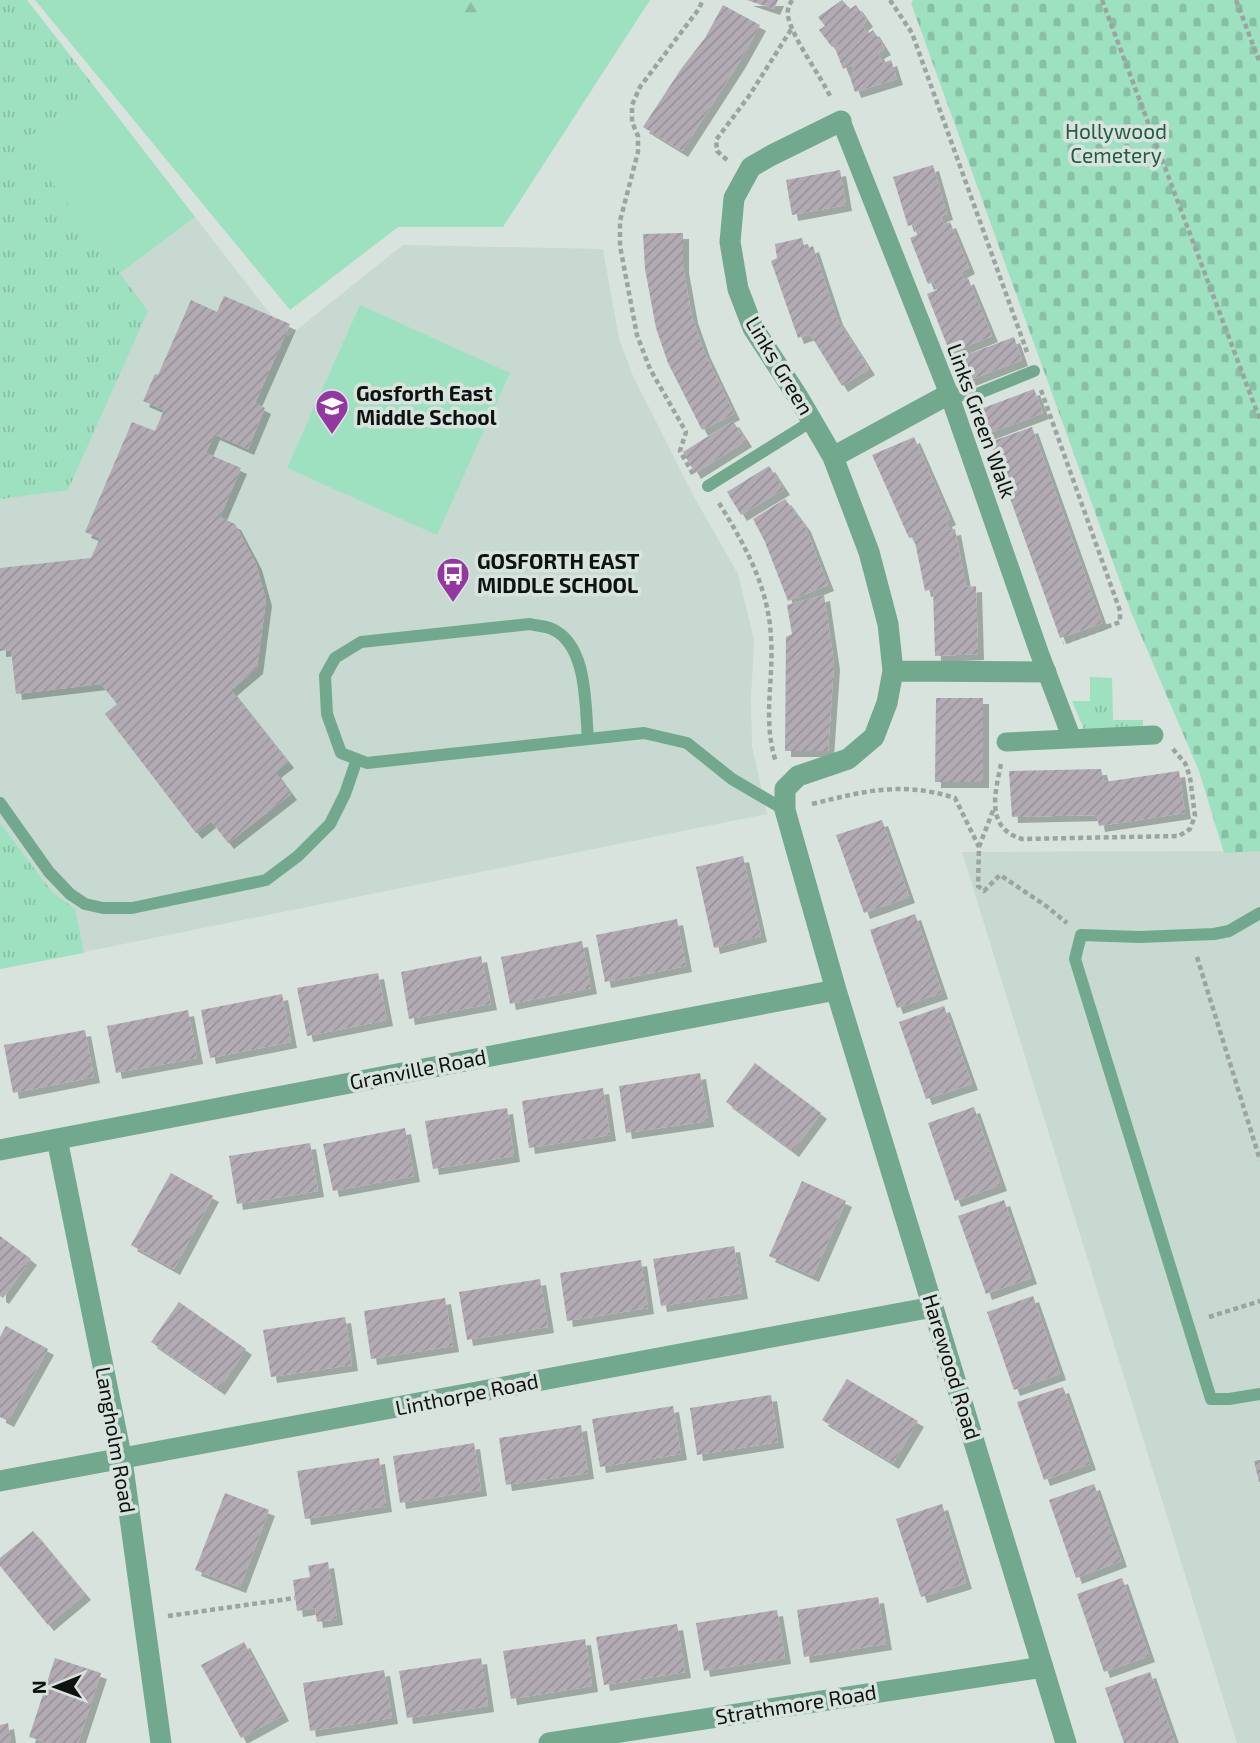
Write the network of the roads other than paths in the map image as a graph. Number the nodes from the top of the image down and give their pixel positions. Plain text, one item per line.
1 (841, 121) joint
2 (1034, 372) road end
3 (949, 394) junction
4 (812, 421) junction
5 (833, 457) junction
6 (708, 486) road end
7 (1042, 662) junction
8 (893, 671) junction
9 (1154, 735) road end
10 (588, 739) junction
11 (1072, 740) junction
12 (1006, 743) road end
13 (356, 759) junction
14 (785, 799) junction
15 (0, 803) edge
16 (1260, 913) edge
17 (836, 990) junction
18 (57, 1139) junction
19 (0, 1150) edge
20 (933, 1307) junction
21 (1260, 1394) edge
22 (122, 1460) junction
23 (0, 1481) edge
24 (1043, 1667) junction
25 (161, 1743) edge
26 (549, 1743) edge
27 (1066, 1743) edge

1 - 3 street, Links Green Walk
1 - 4 street, Links Green
2 - 3 lane
3 - 5 street
3 - 7 street, Links Green Walk
4 - 5 street, Links Green
4 - 6 lane
5 - 8 street, Links Green
7 - 8 street
7 - 11 street, Links Green Walk
8 - 14 street, Links Green
9 - 11 street
10 - 13 lane
10 - 13 lane
10 - 14 lane
11 - 12 street
13 - 15 lane
14 - 17 street, Harewood Road
16 - 21 lane
17 - 18 street, Granville Road
17 - 20 street, Harewood Road
18 - 19 street, Granville Road
18 - 22 street, Langholm Road
20 - 22 street, Linthorpe Road
20 - 24 street, Harewood Road
22 - 23 street, Linthorpe Road
22 - 25 street, Langholm Road
24 - 26 street, Strathmore Road
24 - 27 street, Harewood Road

